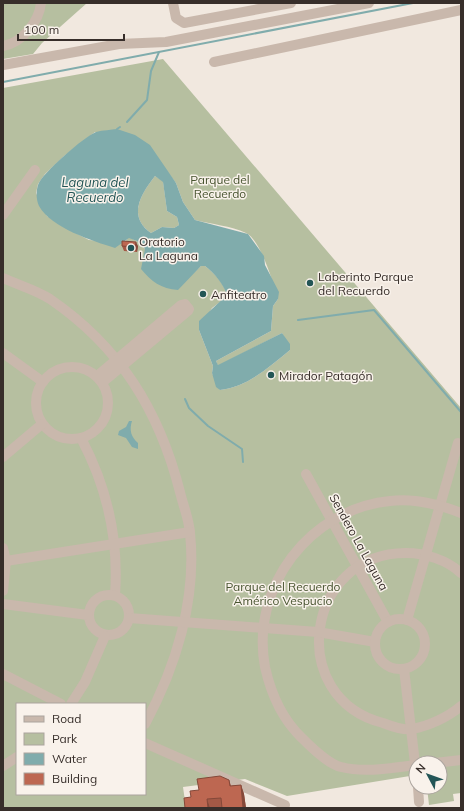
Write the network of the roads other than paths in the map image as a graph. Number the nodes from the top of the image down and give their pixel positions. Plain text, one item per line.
1 (41, 3) edge
2 (173, 3) edge
3 (291, 3) edge
4 (369, 3) edge
5 (461, 10) edge
6 (3, 46) edge
7 (214, 62) dead end
8 (3, 65) edge
9 (35, 170) dead end
10 (3, 215) edge
11 (3, 278) edge
12 (3, 354) edge
13 (120, 363) junction
14 (100, 379) junction
15 (43, 382) junction
16 (42, 424) junction
17 (81, 438) junction
18 (458, 443) dead end
19 (3, 457) edge
20 (306, 474) dead end
21 (440, 505) junction
22 (461, 513) edge
23 (332, 520) junction
24 (190, 532) junction
25 (115, 544) junction
26 (3, 548) edge
27 (426, 554) junction
28 (6, 561) junction
29 (357, 566) junction
30 (461, 573) edge
31 (3, 590) edge
32 (115, 595) junction
33 (3, 604) edge
34 (88, 615) junction
35 (129, 618) junction
36 (407, 620) junction
37 (183, 622) junction
38 (388, 622) junction
39 (263, 627) junction
40 (318, 632) junction
41 (105, 636) junction
42 (376, 642) junction
43 (404, 669) junction
44 (3, 674) edge
45 (58, 703) edge
46 (72, 703) edge
47 (461, 706) edge
48 (146, 722) edge
49 (411, 730) junction
50 (146, 743) edge
51 (414, 755) edge
52 (16, 758) edge
53 (461, 760) edge
54 (448, 762) edge
55 (3, 766) edge
56 (408, 768) edge
57 (419, 795) edge
58 (420, 802) dead end
59 (285, 805) dead end

1 - 6 street
2 - 3 street
4 - 8 street
5 - 7 street
9 - 10 street
11 - 13 street
12 - 15 street
13 - 13 street
13 - 14 street
13 - 24 street
14 - 15 street
14 - 17 street
15 - 16 street
16 - 17 street
16 - 19 street
17 - 25 street
18 - 21 street
20 - 23 street, Sendero La Laguna
21 - 22 street
21 - 23 street
21 - 27 street
23 - 29 street, Sendero La Laguna
23 - 39 street
24 - 25 street
24 - 37 street
25 - 28 street
25 - 32 street
26 - 28 street
27 - 29 street
27 - 30 street
27 - 36 street
28 - 31 street
29 - 38 street, Sendero La Laguna
29 - 40 street
32 - 34 street
32 - 35 street
33 - 34 street
34 - 41 street
35 - 37 street
35 - 41 street
36 - 38 street
36 - 43 street
37 - 39 street
37 - 48 street
38 - 42 street
39 - 40 street
39 - 56 street
40 - 42 street
40 - 49 street
41 - 46 street
42 - 43 street
43 - 49 street
44 - 45 street
47 - 49 street
49 - 51 street
50 - 59 street
52 - 55 street
53 - 54 street
57 - 58 street

